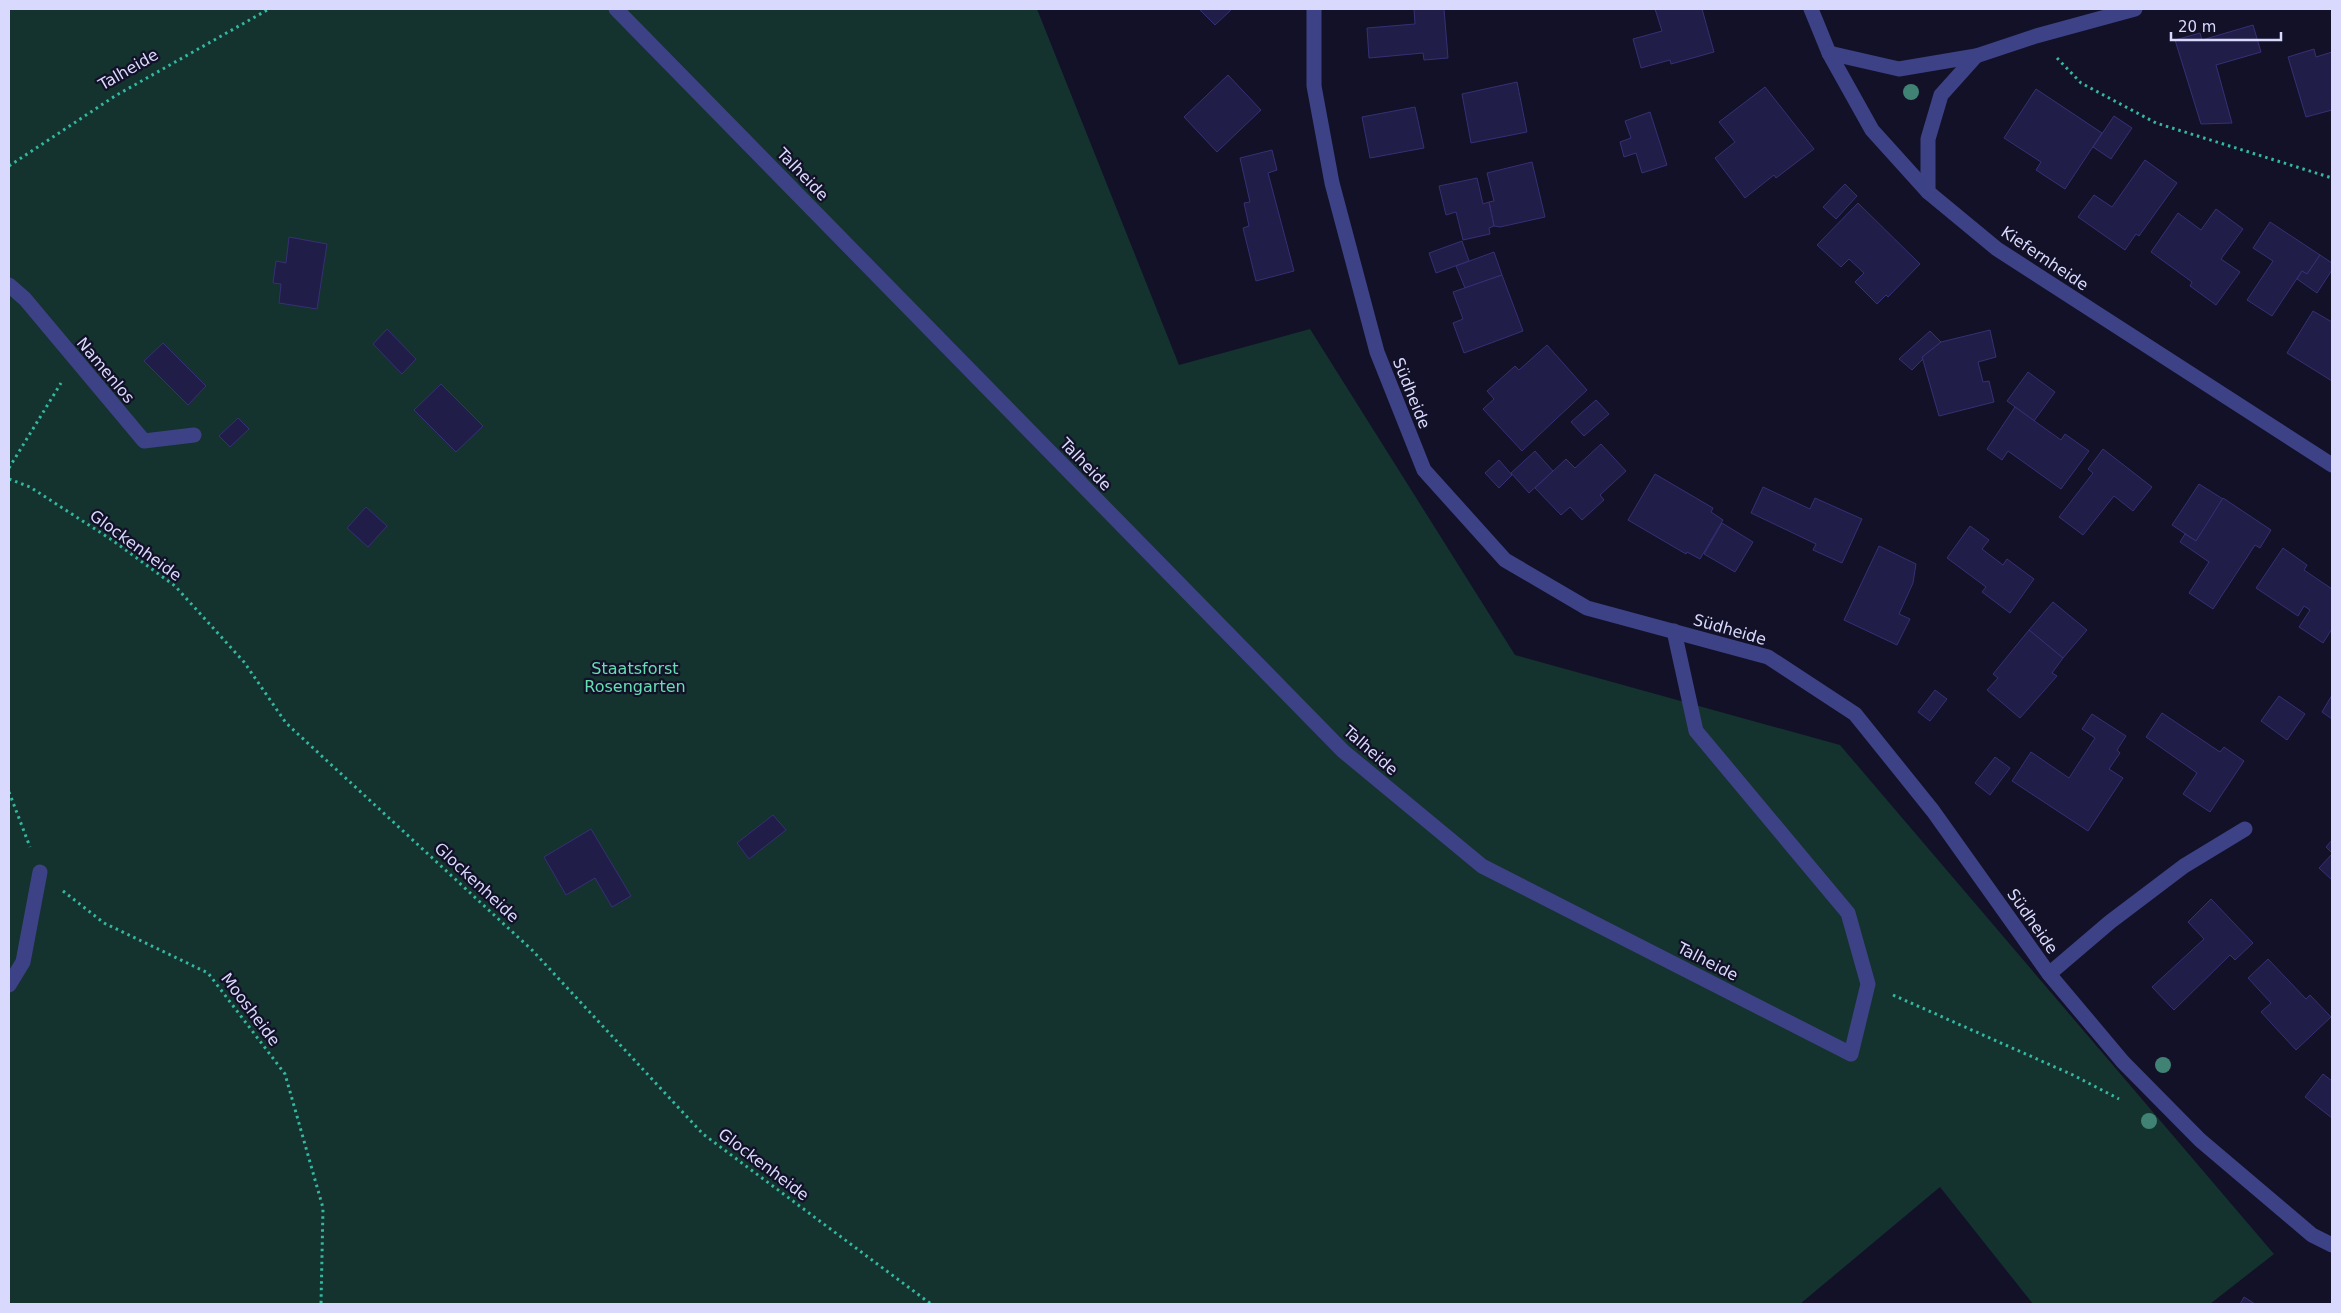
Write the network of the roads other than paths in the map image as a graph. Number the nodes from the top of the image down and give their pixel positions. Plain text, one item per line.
1 (616, 9) edge
2 (1314, 9) edge
3 (1812, 9) edge
4 (2135, 9) edge
5 (1829, 53) junction
6 (1976, 56) junction
7 (1928, 192) junction
8 (9, 285) edge
9 (194, 435) dead end
10 (2332, 465) edge
11 (1674, 631) junction
12 (2245, 829) dead end
13 (40, 872) road end
14 (2049, 974) junction
15 (9, 985) edge
16 (2332, 1246) edge

1 - 11 street, Talheide
2 - 11 street, Südheide
3 - 5 street, Kiefernheide
4 - 6 street
5 - 6 street
5 - 7 street, Kiefernheide
6 - 7 street
7 - 10 street, Kiefernheide
8 - 9 street, Namenlos
11 - 14 street, Südheide
12 - 14 street
13 - 15 street
14 - 16 street, Südheide

